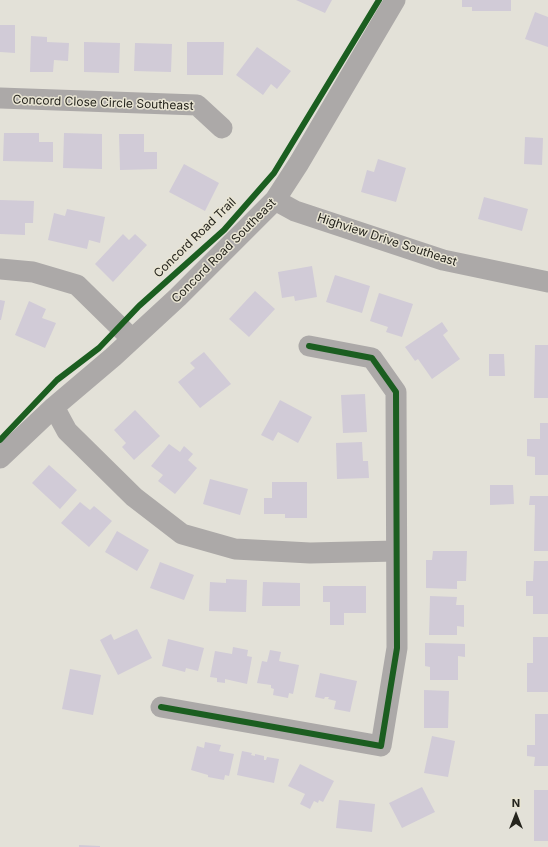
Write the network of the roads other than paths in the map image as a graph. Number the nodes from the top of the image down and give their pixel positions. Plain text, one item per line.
1 (395, 0) edge
2 (0, 98) edge
3 (222, 128) dead end
4 (275, 200) junction
5 (0, 269) edge
6 (548, 282) edge
7 (132, 339) junction
8 (309, 346) dead end
9 (54, 407) junction
10 (0, 458) edge
11 (396, 551) junction
12 (161, 707) dead end

1 - 4 street, Concord Road Southeast
2 - 3 street, Concord Close Circle Southeast
4 - 6 street, Highview Drive Southeast
4 - 7 street, Concord Road Southeast
5 - 7 street
7 - 9 street, Concord Road Southeast
8 - 11 street
9 - 10 street, Concord Road Southeast
9 - 11 street
11 - 12 street

